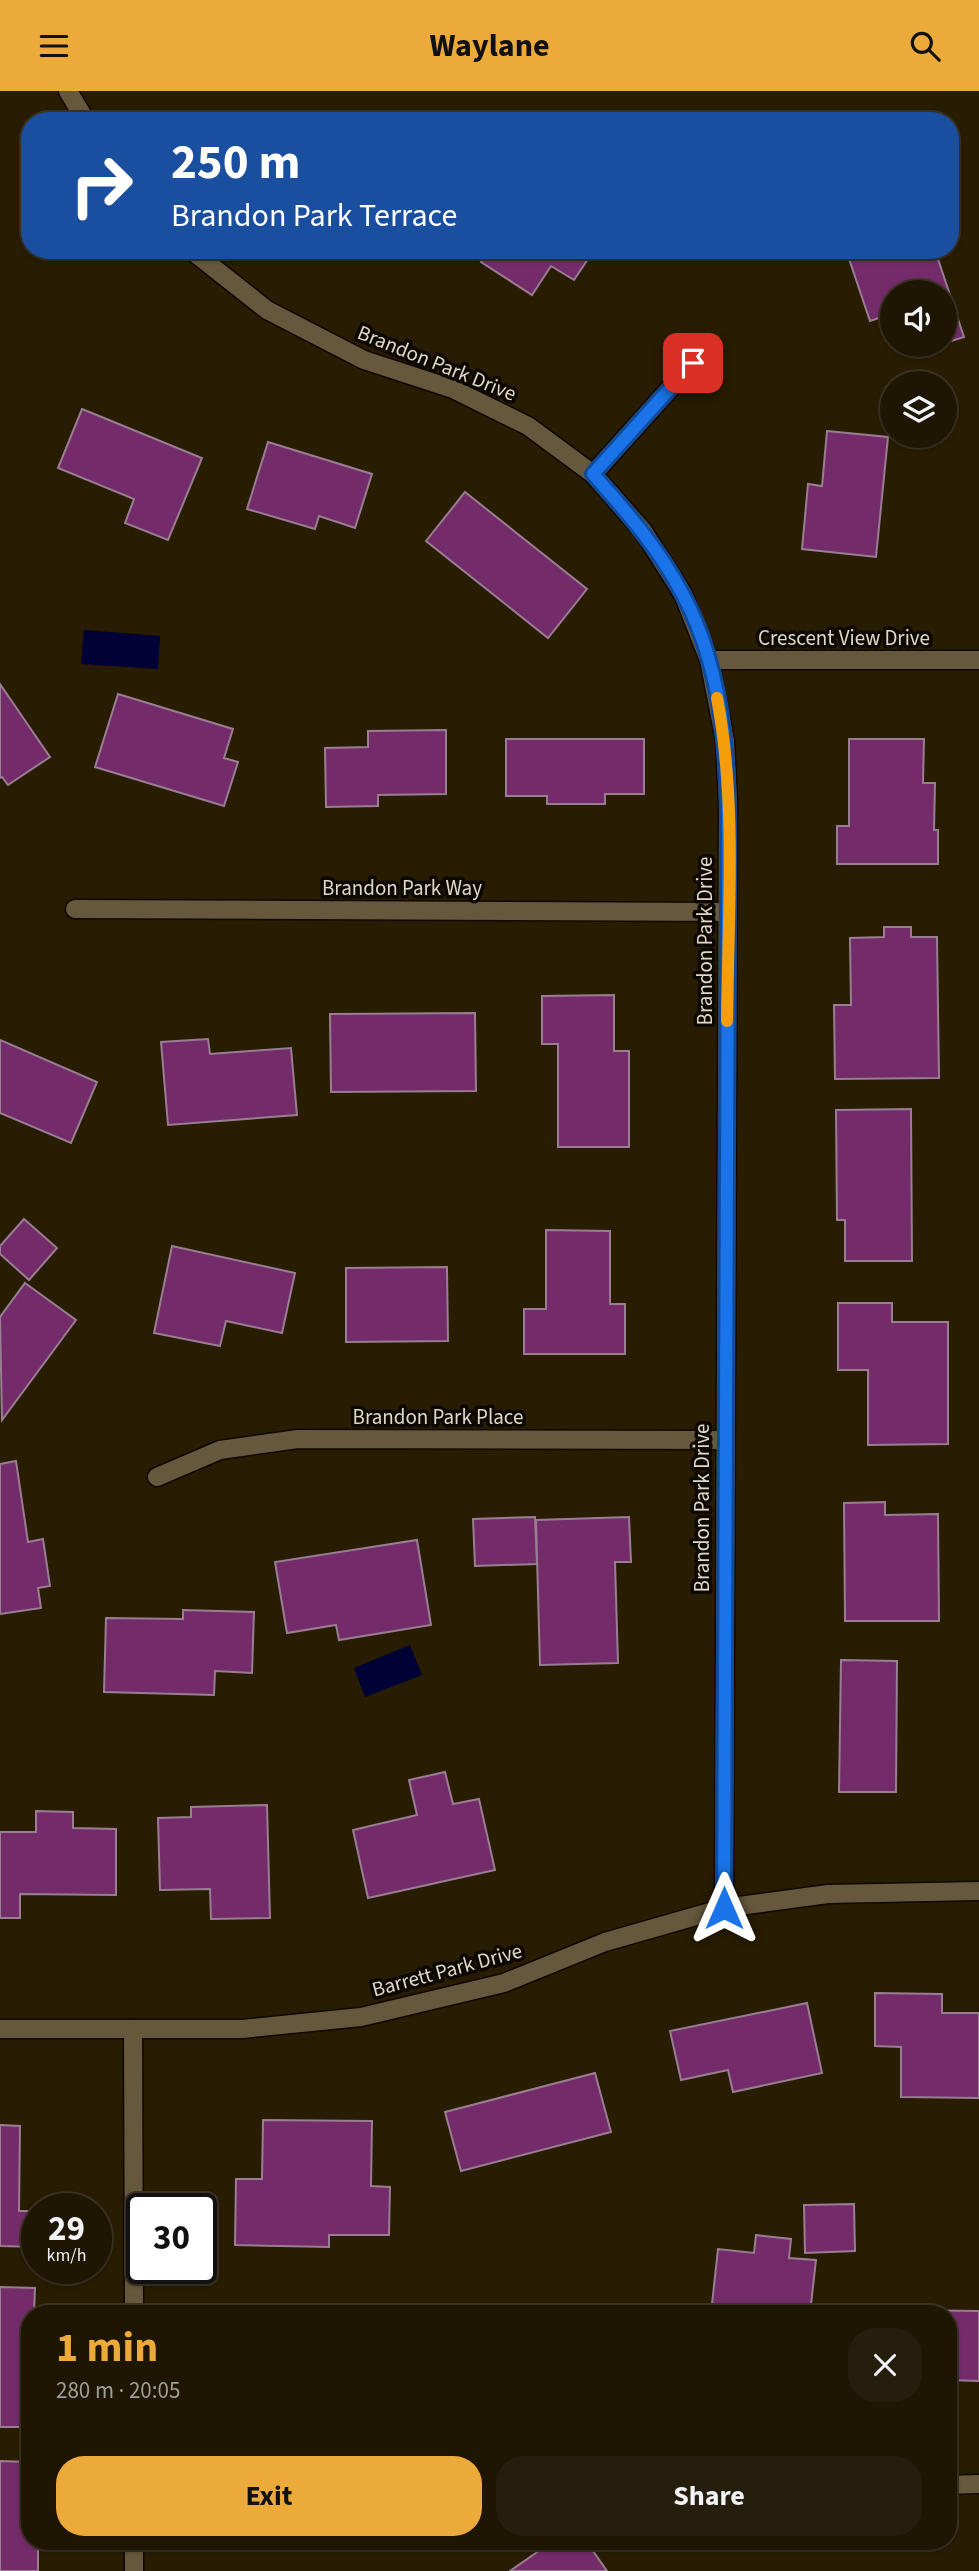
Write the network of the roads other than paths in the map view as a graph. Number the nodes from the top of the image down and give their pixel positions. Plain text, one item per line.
1 (68, 91) edge
2 (81, 112) edge
3 (202, 259) edge
4 (710, 344) dead end
5 (593, 474) junction
6 (709, 660) junction
7 (979, 660) edge
8 (75, 909) dead end
9 (728, 912) junction
10 (725, 1440) junction
11 (157, 1477) dead end
12 (979, 1891) edge
13 (724, 1908) junction
14 (0, 2029) edge
15 (133, 2029) junction
16 (134, 2305) edge
17 (979, 2484) edge
18 (957, 2485) edge
19 (134, 2550) edge
20 (134, 2571) edge

1 - 2 street
3 - 5 street, Brandon Park Drive
4 - 5 street
5 - 6 street, Brandon Park Drive
6 - 7 street, Crescent View Drive
6 - 9 street, Brandon Park Drive
8 - 9 street, Brandon Park Way
9 - 10 street, Brandon Park Drive
10 - 11 street, Brandon Park Place
10 - 13 street, Brandon Park Drive
12 - 13 street, Barrett Park Drive
13 - 15 street, Barrett Park Drive
14 - 15 street, Barrett Park Drive
15 - 16 street
17 - 18 street
19 - 20 street

